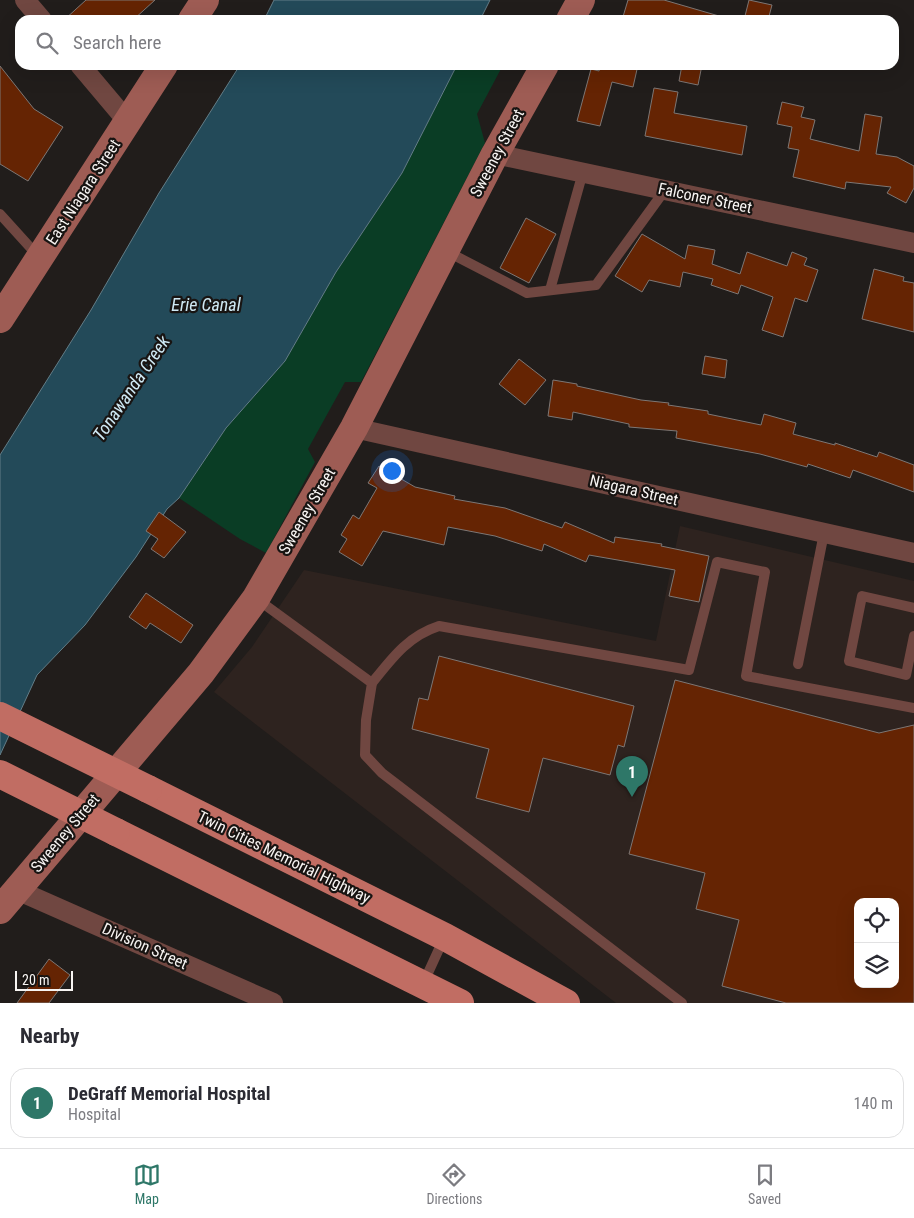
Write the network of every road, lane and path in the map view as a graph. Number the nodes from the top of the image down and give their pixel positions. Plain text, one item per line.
1 (26, 0) edge
2 (205, 0) edge
3 (581, 0) edge
4 (38, 15) edge
5 (195, 15) edge
6 (573, 15) edge
7 (84, 70) edge
8 (161, 70) edge
9 (542, 70) edge
10 (128, 122) junction
11 (495, 154) junction
12 (583, 172) junction
13 (665, 190) junction
14 (0, 214) edge
15 (914, 243) edge
16 (445, 250) junction
17 (40, 258) junction
18 (550, 290) junction
19 (0, 319) edge
20 (354, 428) junction
21 (824, 533) junction
22 (914, 553) edge
23 (256, 598) junction
24 (914, 608) edge
25 (914, 636) edge
26 (798, 664) dead end
27 (372, 683) junction
28 (914, 708) edge
29 (0, 716) edge
30 (0, 774) edge
31 (9, 900) edge
32 (444, 937) junction
33 (423, 985) junction
34 (273, 1003) edge
35 (460, 1003) edge
36 (566, 1003) edge
37 (682, 1003) edge

1 - 4 street
2 - 5 street
3 - 6 street
7 - 10 street
8 - 10 street, East Niagara Street
9 - 11 street, Sweeney Street
10 - 17 street, East Niagara Street
11 - 12 street, Falconer Street
11 - 16 street, Sweeney Street
12 - 13 street, Falconer Street
12 - 18 lane
13 - 15 street, Falconer Street
13 - 18 lane
14 - 17 lane
16 - 18 lane
16 - 20 street, Sweeney Street
17 - 19 street, East Niagara Street
20 - 21 street, Niagara Street
20 - 23 street, Sweeney Street
21 - 22 street, Niagara Street
21 - 26 lane
23 - 27 lane
23 - 31 street, Sweeney Street
24 - 25 lane
27 - 28 lane
27 - 37 lane
29 - 32 main road, Twin Cities Memorial Highway, bridge
30 - 33 main road, bridge
31 - 34 street, Division Street
32 - 33 lane
32 - 36 main road, Twin Cities Memorial Highway
33 - 35 main road

